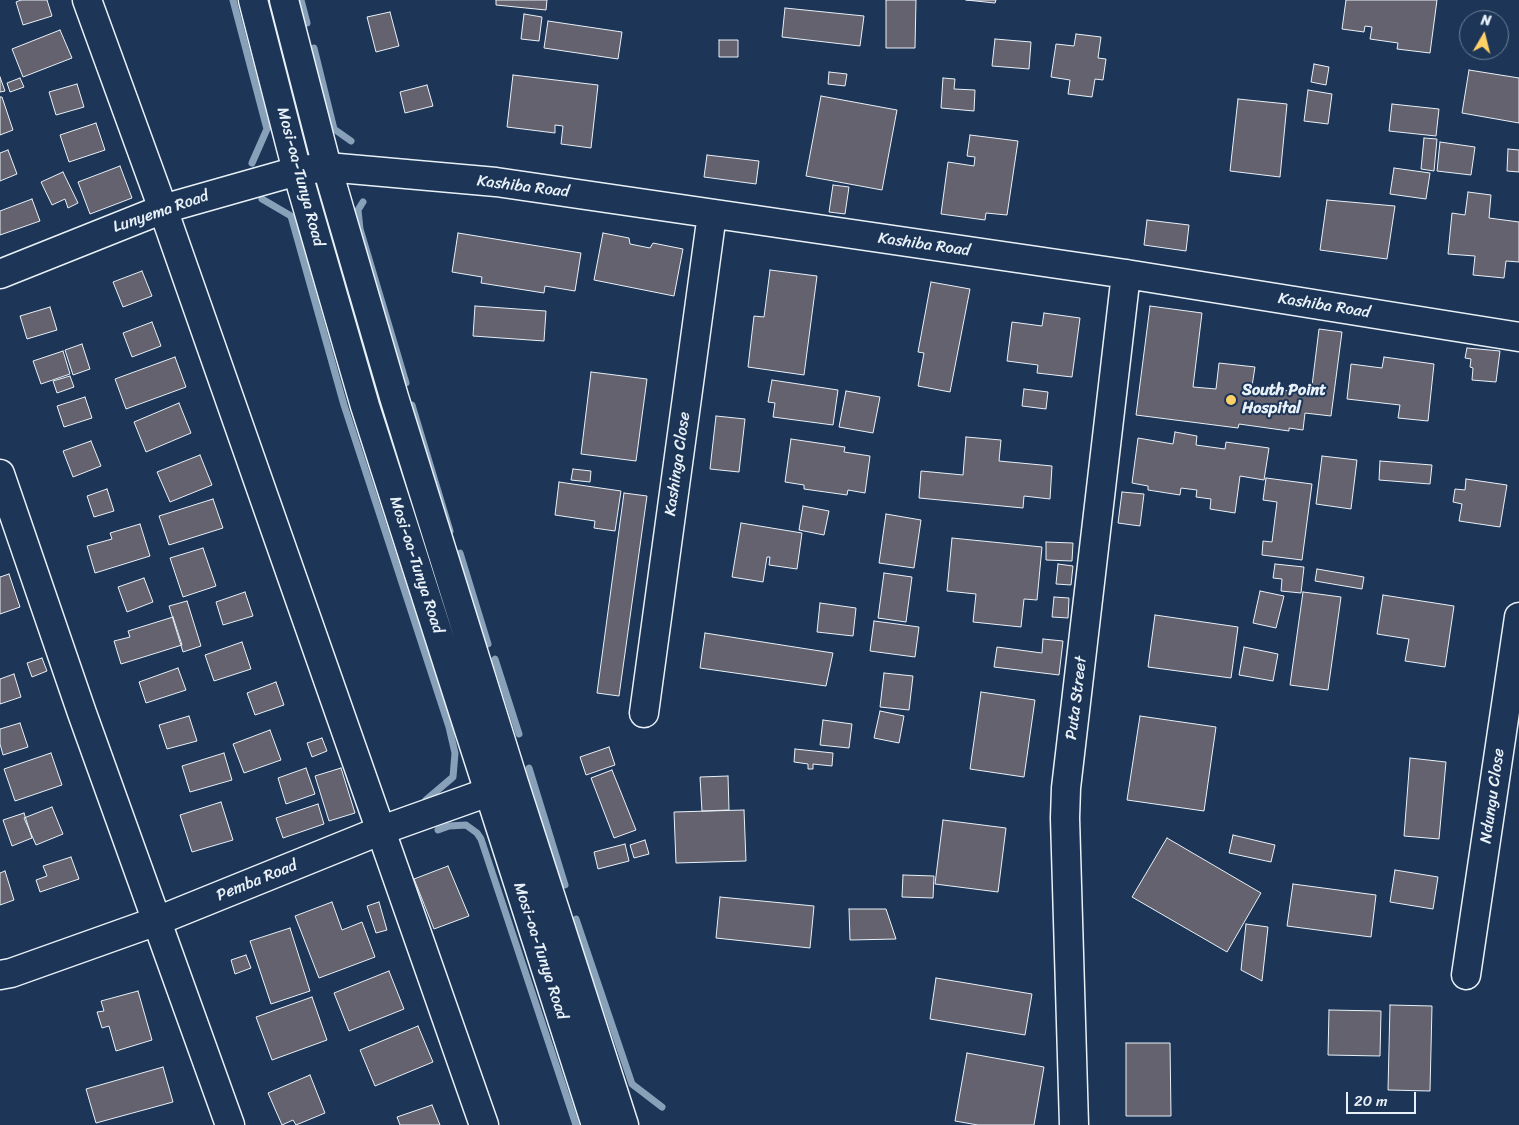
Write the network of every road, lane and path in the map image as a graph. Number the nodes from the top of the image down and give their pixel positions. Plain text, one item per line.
1 (87, 0) edge
2 (252, 0) edge
3 (284, 0) edge
4 (327, 168) junction
5 (297, 171) junction
6 (163, 209) junction
7 (712, 214) junction
8 (0, 274) edge
9 (1126, 274) junction
10 (1519, 337) edge
11 (0, 474) edge
12 (1519, 618) edge
13 (644, 713) dead end
14 (501, 788) junction
15 (382, 830) junction
16 (157, 921) junction
17 (0, 975) edge
18 (1466, 975) dead end
19 (230, 1125) edge
20 (484, 1125) edge
21 (596, 1125) edge
22 (624, 1125) edge
23 (1074, 1125) edge

1 - 6 street
2 - 5 street, Mosi-oa-Tunya Road
3 - 4 street, Mosi-oa-Tunya Road
4 - 5 street, Lunyema Road
4 - 7 street, Kashiba Road
4 - 14 street, Mosi-oa-Tunya Road
5 - 6 street, Lunyema Road
5 - 14 street, Mosi-oa-Tunya Road
6 - 8 street, Lunyema Road
6 - 15 street
7 - 9 street, Kashiba Road
7 - 13 street, Kashinga Close
9 - 10 street, Kashiba Road
9 - 23 street, Puta Street
11 - 16 street
12 - 18 street, Ndungu Close
14 - 15 street, Pemba Road
14 - 21 street, Mosi-oa-Tunya Road
14 - 22 street, Mosi-oa-Tunya Road
15 - 16 street, Pemba Road
15 - 20 street
16 - 17 street, Pemba Road
16 - 19 street

